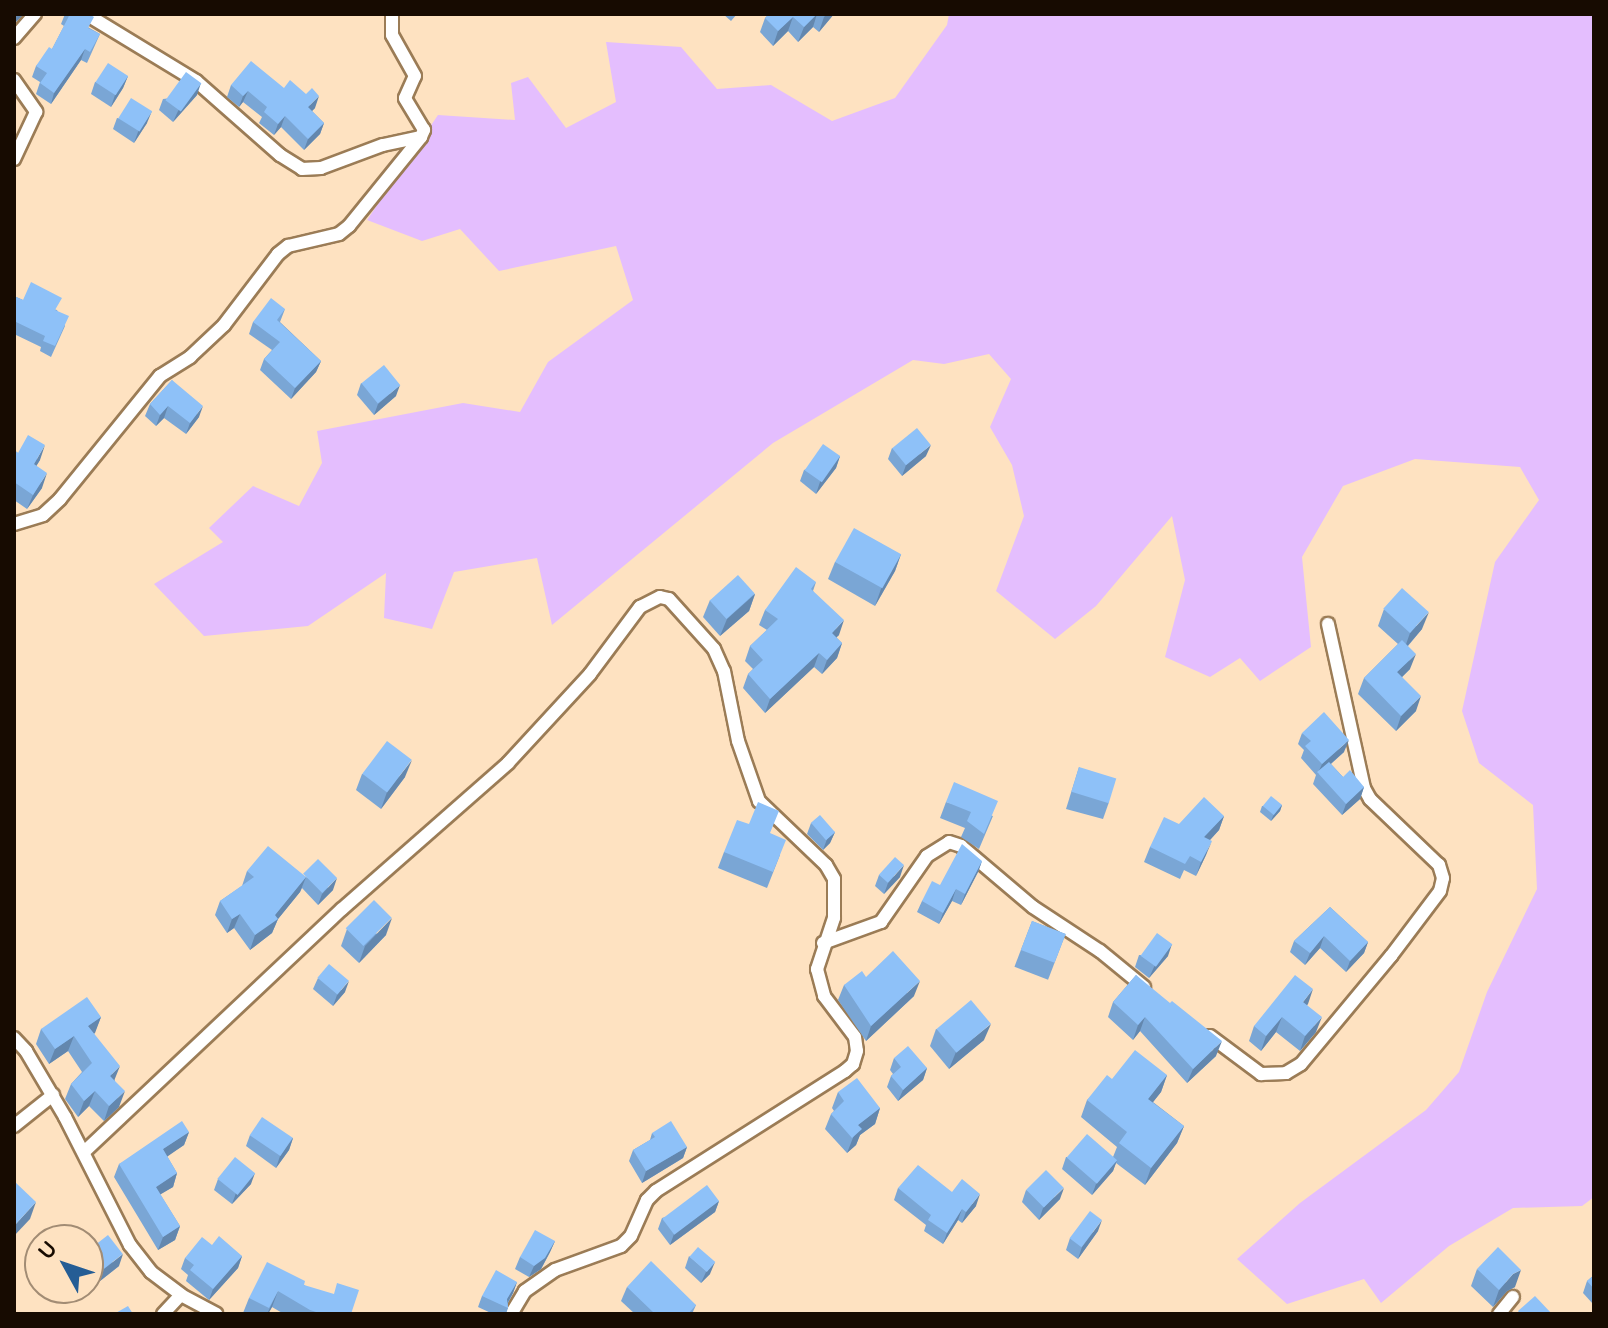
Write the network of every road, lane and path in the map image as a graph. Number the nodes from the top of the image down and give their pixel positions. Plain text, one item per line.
1 (35, 14) edge
2 (86, 14) edge
3 (392, 14) edge
4 (14, 38) edge
5 (14, 80) edge
6 (421, 137) junction
7 (14, 159) edge
8 (14, 524) edge
9 (1328, 624) dead end
10 (823, 943) junction
11 (1151, 991) edge
12 (1196, 1025) edge
13 (14, 1038) edge
14 (53, 1095) junction
15 (14, 1126) edge
16 (84, 1152) junction
17 (181, 1295) junction
18 (1513, 1297) dead end
19 (163, 1314) edge
20 (216, 1314) edge
21 (511, 1314) edge
22 (1499, 1314) edge

1 - 4 street
2 - 6 street
3 - 6 street
5 - 7 street
6 - 8 street
9 - 12 street
10 - 11 street
10 - 16 street
10 - 21 street
13 - 14 street
14 - 15 street
14 - 16 street
16 - 17 street
17 - 19 street
17 - 20 street
18 - 22 street

